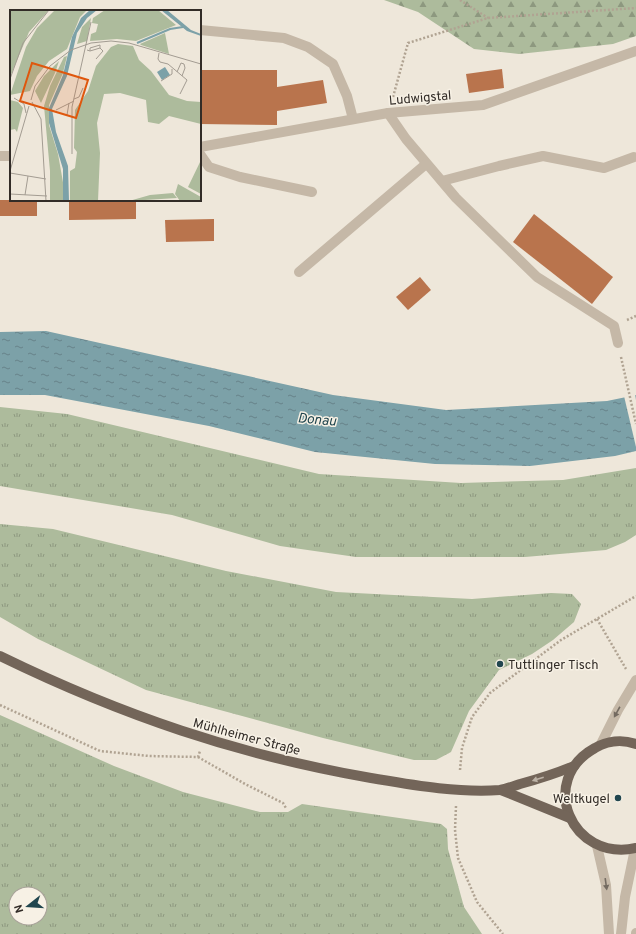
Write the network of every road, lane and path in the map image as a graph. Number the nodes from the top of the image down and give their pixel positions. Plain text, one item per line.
1 (460, 0) edge
2 (636, 8) edge
3 (488, 18) junction
4 (201, 30) edge
5 (636, 51) edge
6 (388, 113) junction
7 (353, 119) junction
8 (201, 147) edge
9 (201, 155) edge
10 (634, 157) dead end
11 (426, 164) junction
12 (442, 181) junction
13 (312, 192) dead end
14 (299, 272) dead end
15 (618, 343) joint
16 (636, 424) edge
17 (636, 596) edge
18 (597, 619) junction
19 (0, 656) edge
20 (628, 672) dead end
21 (636, 680) edge
22 (0, 704) edge
23 (204, 739) junction
24 (601, 744) junction
25 (636, 744) edge
26 (198, 757) junction
27 (574, 766) junction
28 (460, 770) dead end
29 (501, 790) junction
30 (456, 806) dead end
31 (286, 808) dead end
32 (570, 818) junction
33 (597, 846) junction
34 (636, 848) edge
35 (503, 934) edge
36 (609, 934) edge
37 (622, 934) edge

1 - 3 path
2 - 3 path
3 - 6 path
4 - 7 street
5 - 6 street, Ludwigstal
6 - 7 street, Ludwigstal
6 - 11 street
7 - 8 street, Ludwigstal
9 - 13 street
10 - 12 street
11 - 12 street
11 - 14 street
12 - 15 street
15 - 16 path
17 - 18 path
18 - 20 path
18 - 28 path
19 - 23 main road, Mühlheimer Straße
21 -> 24 street
22 - 26 path
23 - 26 path
23 - 29 main road, Mühlheimer Straße
24 - 25 main road
24 - 27 main road
26 - 31 path
27 -> 29 main road, Mühlheimer Straße
27 - 32 main road
29 - 32 main road, Mühlheimer Straße
30 - 35 path
32 - 33 main road
33 - 34 main road
33 -> 36 street
34 - 37 street

